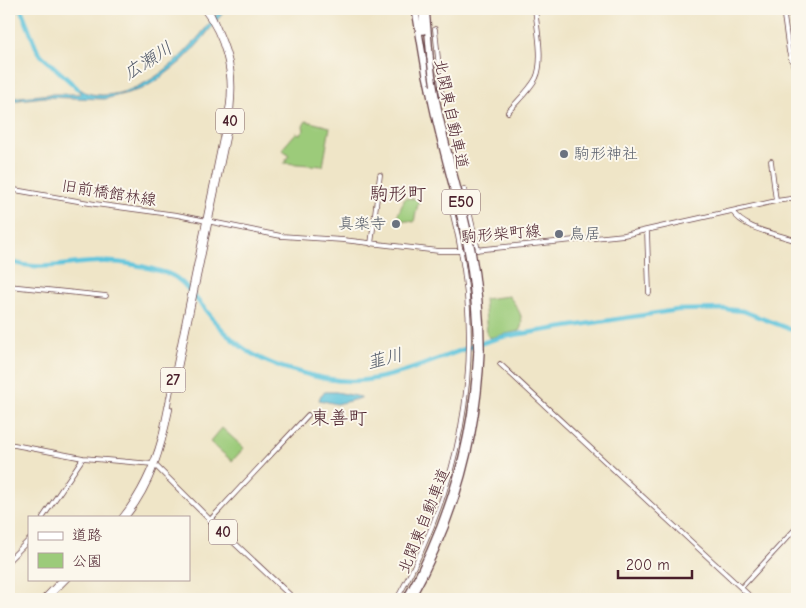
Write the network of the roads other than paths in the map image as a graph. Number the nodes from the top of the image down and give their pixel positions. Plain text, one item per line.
1 (203, 9) edge
2 (209, 9) edge
3 (415, 9) edge
4 (422, 9) edge
5 (427, 9) edge
6 (535, 9) edge
7 (784, 9) edge
8 (797, 14) edge
9 (784, 15) junction
10 (213, 21) junction
11 (427, 28) junction
12 (791, 60) junction
13 (797, 60) edge
14 (797, 76) edge
15 (442, 97) dead end
16 (508, 112) dead end
17 (771, 161) dead end
18 (380, 175) dead end
19 (9, 189) edge
20 (464, 189) dead end
21 (797, 198) edge
22 (776, 201) junction
23 (452, 211) dead end
24 (732, 211) junction
25 (208, 221) junction
26 (647, 230) junction
27 (797, 241) edge
28 (371, 244) junction
29 (478, 250) junction
30 (460, 251) junction
31 (9, 286) edge
32 (649, 293) dead end
33 (106, 296) dead end
34 (479, 351) junction
35 (500, 364) dead end
36 (308, 415) dead end
37 (9, 444) edge
38 (83, 458) junction
39 (154, 464) junction
40 (44, 516) edge
41 (123, 516) edge
42 (127, 516) edge
43 (210, 520) junction
44 (797, 527) edge
45 (28, 541) edge
46 (9, 560) edge
47 (61, 580) edge
48 (66, 580) edge
49 (741, 588) junction
50 (43, 599) edge
51 (47, 599) edge
52 (294, 599) edge
53 (396, 599) edge
54 (406, 599) edge
55 (411, 599) edge
56 (753, 599) edge

1 - 10 main road, 40
2 - 10 main road, 40
3 - 11 highway
4 - 11 highway, 北関東自動車道 / E50
5 - 11 highway
6 - 16 street
7 - 9 street
8 - 9 street
9 - 12 street
10 - 25 main road, 40
11 - 15 street
11 - 34 highway, 北関東自動車道 / E50, bridge
11 - 34 highway, 北関東自動車道 / E50, bridge
12 - 13 street
12 - 14 street
17 - 22 street
18 - 28 street
19 - 25 street, 旧前橋館林線
20 - 29 street
21 - 22 street, 駒形柴町線
22 - 24 street, 駒形柴町線
23 - 30 street
24 - 26 street, 駒形柴町線
24 - 27 street
25 - 28 street, 駒形柴町線
25 - 39 main road, 27
26 - 29 street, 駒形柴町線
26 - 32 street
28 - 30 street, 駒形柴町線
29 - 30 street, 駒形柴町線
30 - 53 street
31 - 33 street
34 - 54 highway, 北関東自動車道 / E50
34 - 55 highway, 北関東自動車道 / E50
35 - 49 street
36 - 43 street
37 - 38 street
38 - 39 street
38 - 40 street
39 - 41 main road, 27
39 - 42 main road, 27
39 - 43 main road, 40
43 - 52 main road, 40
44 - 49 street
45 - 46 street
47 - 50 main road
48 - 51 main road
49 - 56 street

